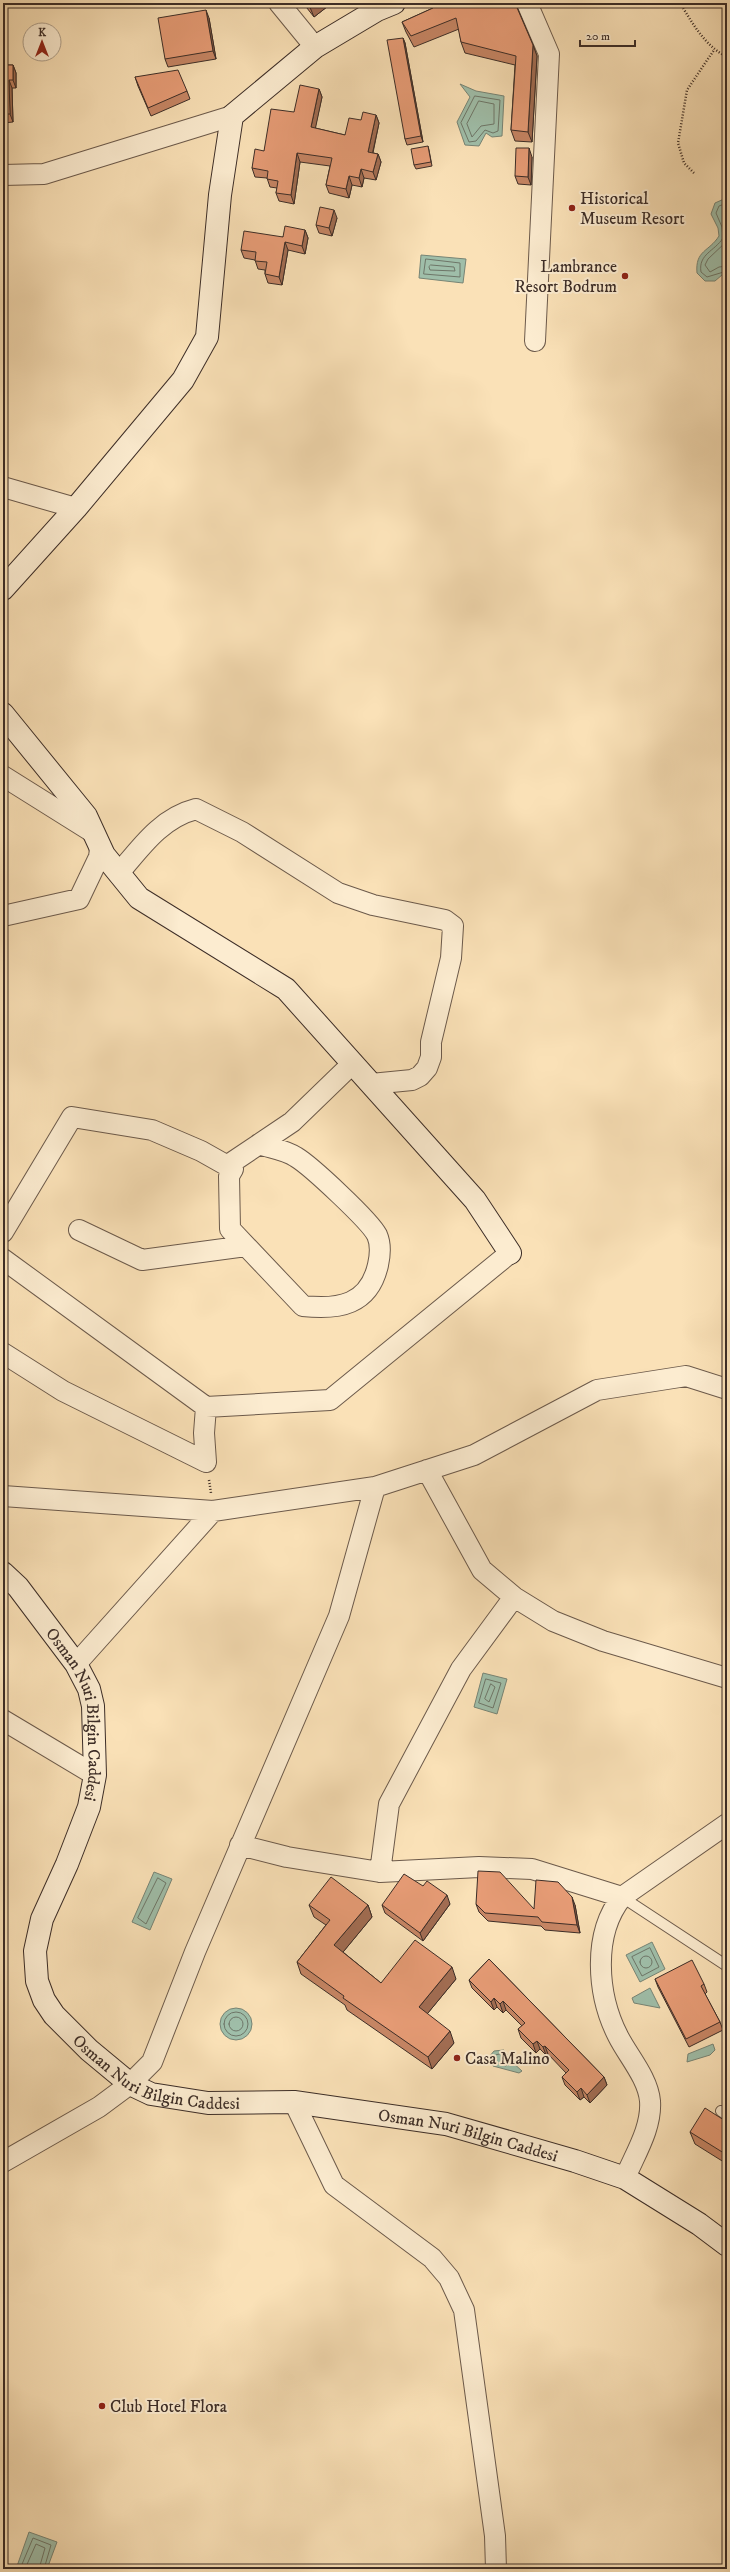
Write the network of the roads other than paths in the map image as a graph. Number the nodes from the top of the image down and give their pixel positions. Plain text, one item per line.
1 (279, 3) edge
2 (394, 3) edge
3 (527, 3) edge
4 (315, 46) junction
5 (232, 116) junction
6 (3, 175) edge
7 (535, 341) dead end
8 (3, 486) edge
9 (76, 508) junction
10 (3, 589) edge
11 (3, 714) edge
12 (3, 776) edge
13 (97, 840) junction
14 (119, 873) junction
15 (3, 916) edge
16 (353, 1063) junction
17 (371, 1084) junction
18 (259, 1144) junction
19 (233, 1169) junction
20 (80, 1230) dead end
21 (3, 1232) edge
22 (246, 1246) junction
23 (510, 1253) joint
24 (3, 1259) edge
25 (3, 1353) edge
26 (727, 1389) edge
27 (206, 1407) junction
28 (427, 1470) junction
29 (375, 1487) junction
30 (3, 1496) edge
31 (213, 1510) junction
32 (3, 1573) edge
33 (514, 1597) junction
34 (76, 1664) junction
35 (727, 1678) edge
36 (3, 1720) edge
37 (95, 1775) junction
38 (727, 1824) edge
39 (240, 1845) junction
40 (380, 1872) junction
41 (622, 1897) junction
42 (727, 1966) edge
43 (130, 2084) junction
44 (294, 2102) junction
45 (3, 2162) edge
46 (625, 2178) junction
47 (727, 2245) edge
48 (496, 2569) edge

1 - 4 street
2 - 4 street
3 - 7 street
4 - 5 street
5 - 6 street
5 - 9 street
8 - 9 street
9 - 10 street
11 - 13 street
12 - 13 street
13 - 14 street
13 - 15 street
14 - 16 street
14 - 17 street
16 - 17 street
16 - 18 street
17 - 23 street
18 - 19 street
18 - 22 street
19 - 21 street
19 - 22 street
20 - 22 street
23 - 27 street
24 - 27 street
25 - 27 street
26 - 28 street
28 - 29 street
28 - 33 street
29 - 31 street
29 - 39 street
30 - 31 street
31 - 34 street
32 - 34 street, Osman Nuri Bilgin Caddesi
33 - 35 street
33 - 40 street
34 - 37 street, Osman Nuri Bilgin Caddesi
36 - 37 street
37 - 43 street, Osman Nuri Bilgin Caddesi
38 - 41 street
39 - 40 street
39 - 43 street
40 - 41 street
41 - 42 lane
41 - 46 street
43 - 44 street, Osman Nuri Bilgin Caddesi
43 - 45 street
44 - 46 street, Osman Nuri Bilgin Caddesi
44 - 48 street
46 - 47 street, Osman Nuri Bilgin Caddesi

